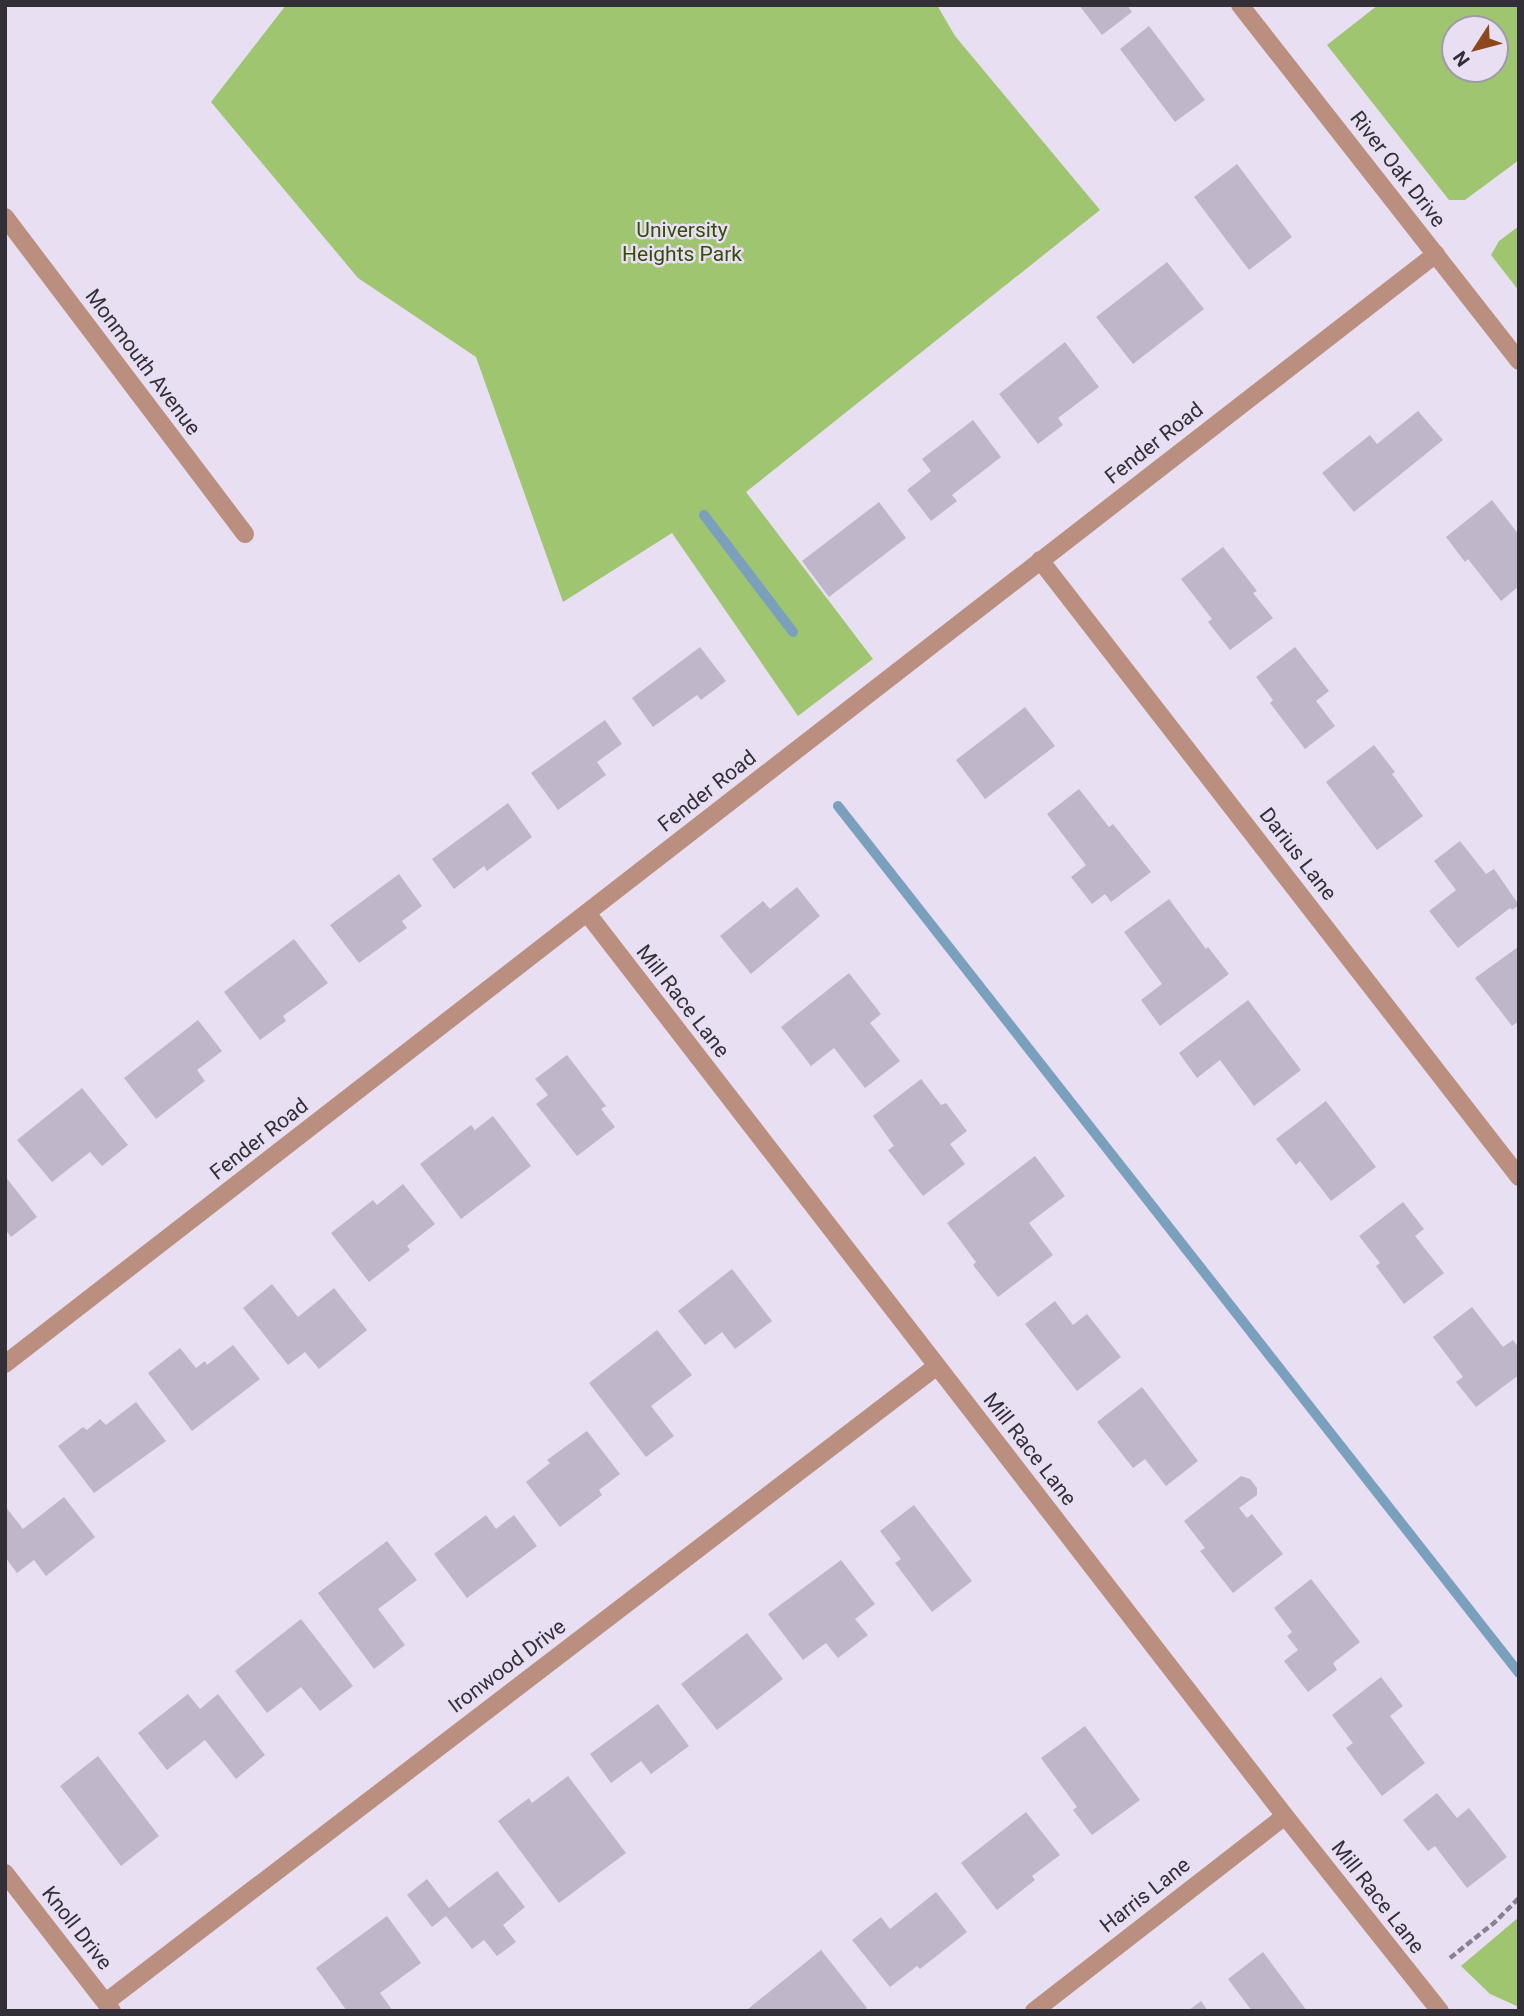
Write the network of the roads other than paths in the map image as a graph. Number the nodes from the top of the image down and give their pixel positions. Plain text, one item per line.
1 (1240, 5) edge
2 (5, 217) edge
3 (1436, 254) junction
4 (1519, 361) edge
5 (245, 534) dead end
6 (1040, 560) junction
7 (587, 913) junction
8 (1519, 1177) edge
9 (5, 1364) edge
10 (937, 1366) junction
11 (1285, 1816) junction
12 (5, 1873) edge
13 (109, 2007) edge
14 (1034, 2011) edge
15 (1440, 2011) edge

1 - 3 street, River Oak Drive
2 - 5 street, Monmouth Avenue
3 - 4 street, River Oak Drive
3 - 6 street, Fender Road
6 - 7 street, Fender Road
6 - 8 street, Darius Lane
7 - 9 street, Fender Road
7 - 10 street, Mill Race Lane
10 - 11 street, Mill Race Lane
10 - 13 street, Ironwood Drive
11 - 14 street, Harris Lane
11 - 15 street, Mill Race Lane
12 - 13 street, Knoll Drive

